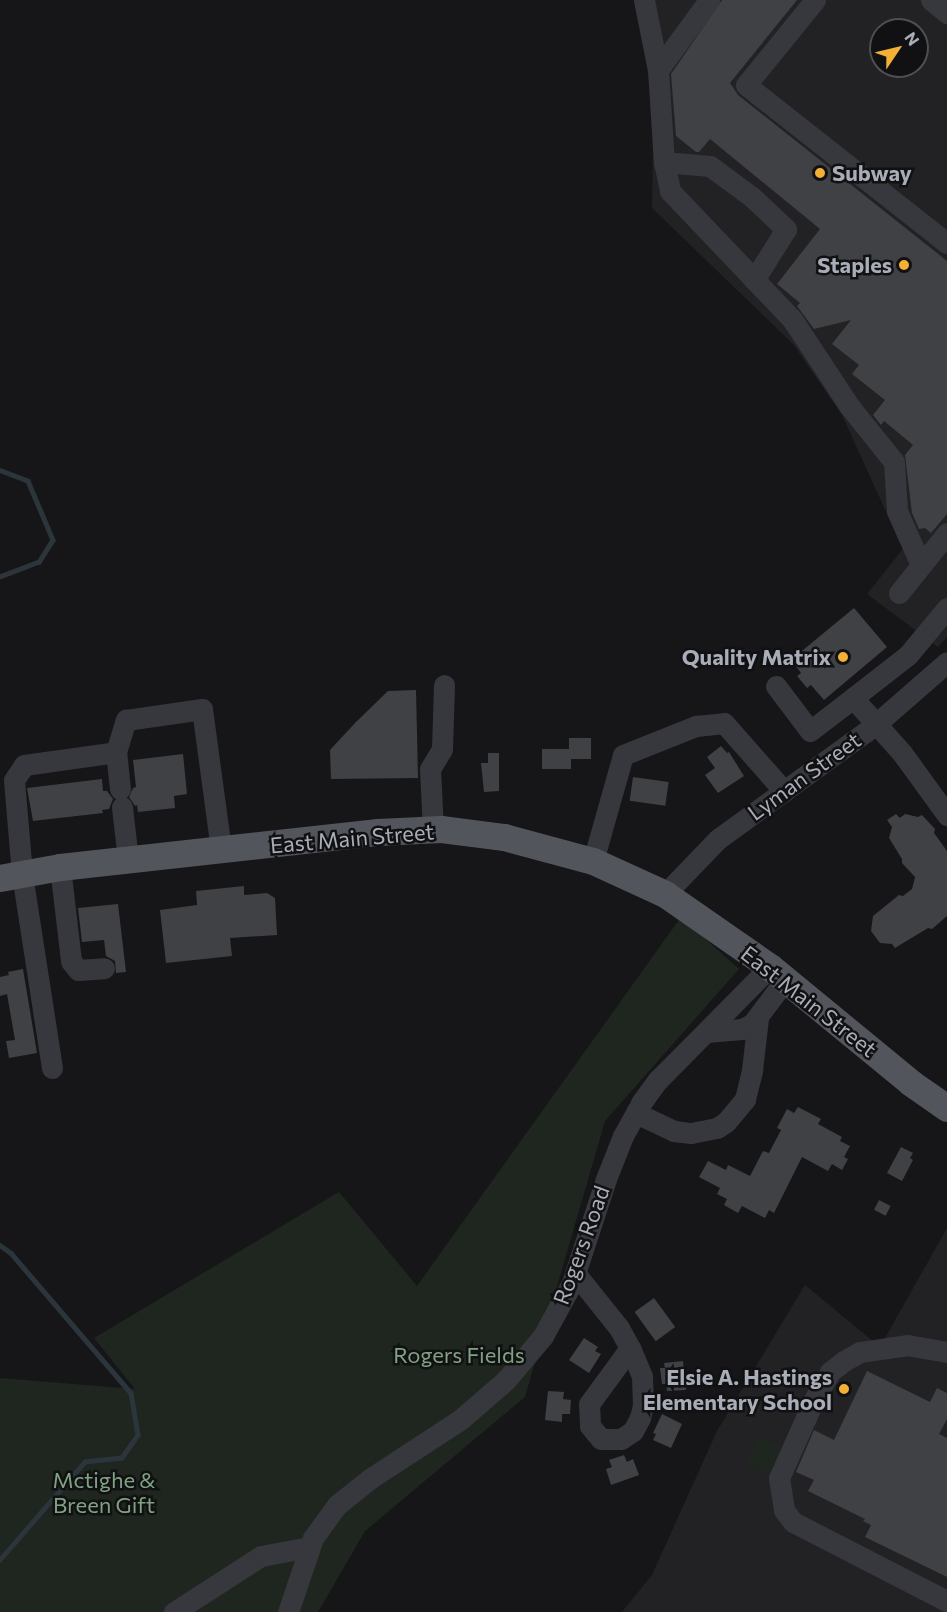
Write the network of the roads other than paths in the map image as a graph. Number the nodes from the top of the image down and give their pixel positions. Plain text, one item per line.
1 (644, 0) edge
2 (709, 0) edge
3 (815, 0) edge
4 (931, 0) edge
5 (947, 13) edge
6 (658, 70) junction
7 (664, 162) junction
8 (947, 243) edge
9 (754, 280) junction
10 (947, 533) edge
11 (921, 565) junction
12 (899, 592) dead end
13 (947, 608) edge
14 (947, 662) edge
15 (444, 685) dead end
16 (776, 686) dead end
17 (853, 698) junction
18 (876, 724) junction
19 (116, 752) junction
20 (784, 791) junction
21 (943, 801) edge
22 (433, 830) junction
23 (220, 850) junction
24 (128, 860) junction
25 (593, 861) junction
26 (60, 867) junction
27 (11, 876) edge
28 (665, 894) junction
29 (104, 968) dead end
30 (778, 973) junction
31 (758, 1018) junction
32 (707, 1032) junction
33 (52, 1068) dead end
34 (947, 1108) edge
35 (636, 1113) junction
36 (575, 1273) junction
37 (630, 1348) dead end
38 (947, 1351) edge
39 (309, 1547) junction
40 (947, 1601) edge
41 (174, 1612) edge
42 (288, 1612) edge

1 - 6 street
2 - 6 street
3 - 8 street
4 - 5 street
6 - 7 street
7 - 9 street
7 - 9 street
9 - 11 street
10 - 11 street
11 - 12 street
13 - 17 street
14 - 18 street, Lyman Street
15 - 22 street
16 - 17 street
17 - 18 street
18 - 20 street, Lyman Street
18 - 21 street
19 - 23 street
19 - 24 street
19 - 27 street
20 - 25 street
20 - 28 street, Lyman Street
22 - 23 main road, East Main Street
22 - 25 main road, East Main Street
23 - 24 main road, East Main Street
24 - 26 main road, East Main Street
25 - 28 main road, East Main Street
26 - 27 main road, East Main Street
26 - 29 street
27 - 33 street
28 - 30 main road, East Main Street
30 - 31 street
30 - 32 street, Rogers Road
30 - 34 main road, East Main Street
31 - 32 street
31 - 35 street
32 - 35 street, Rogers Road
35 - 36 street, Rogers Road
36 - 37 street
36 - 39 street, Rogers Road
38 - 40 street
39 - 41 street
39 - 42 street, Rogers Road

